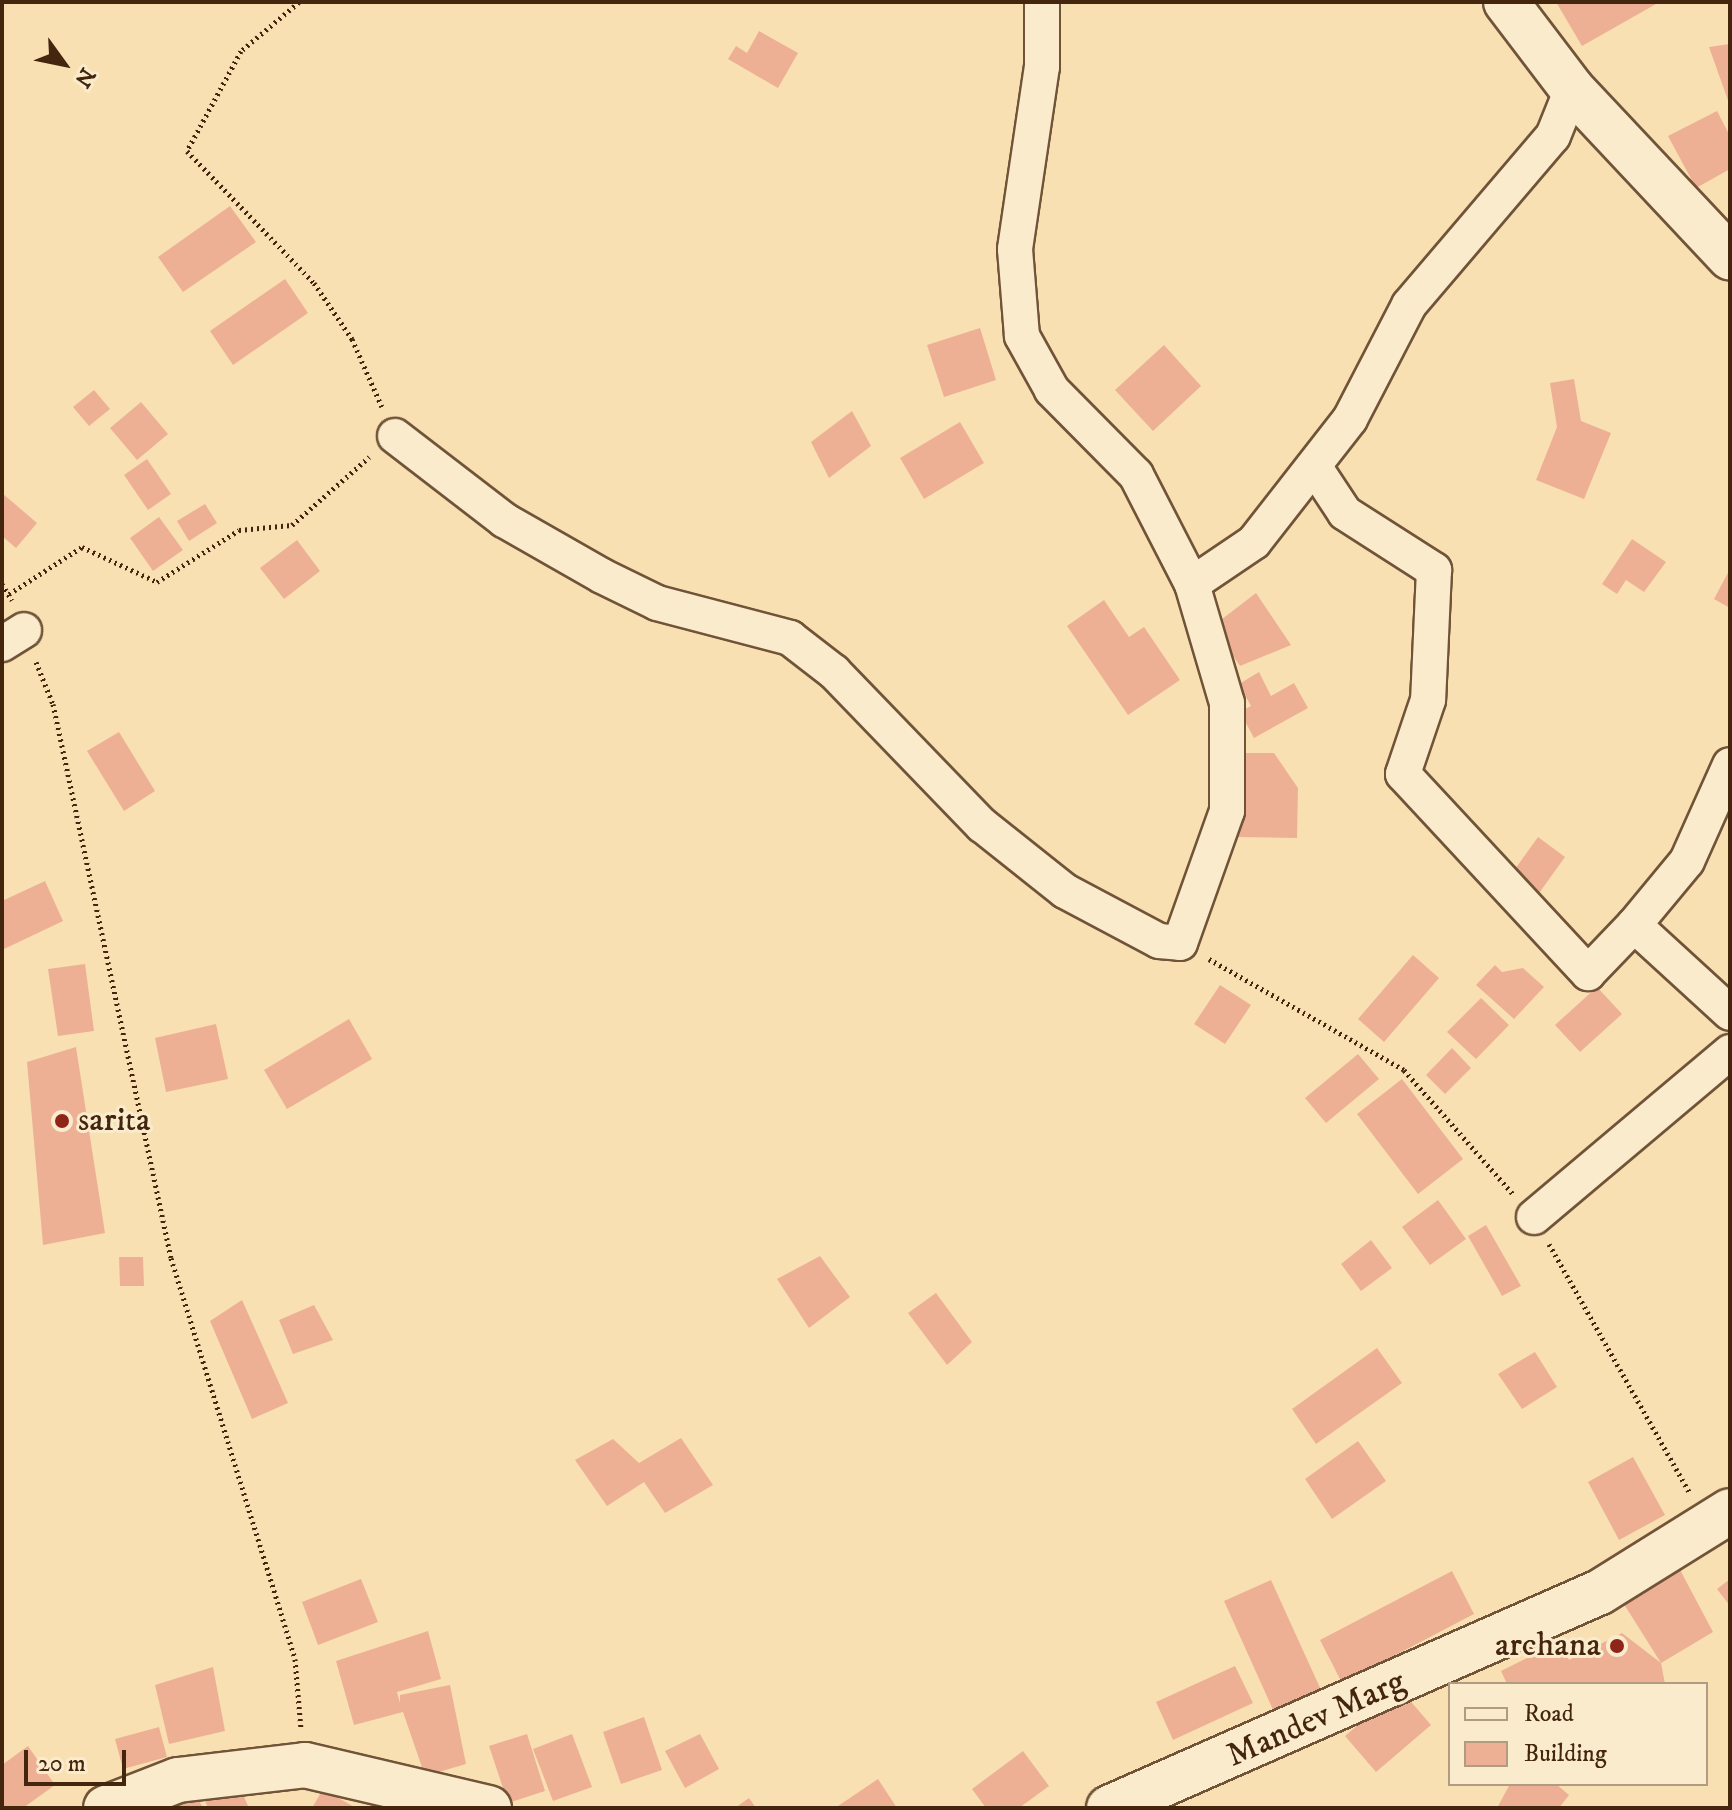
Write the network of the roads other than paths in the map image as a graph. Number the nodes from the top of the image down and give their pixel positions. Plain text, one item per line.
1 (1042, 2) edge
2 (1506, 2) edge
3 (1572, 89) junction
4 (1730, 257) edge
5 (395, 436) road end
6 (1314, 466) junction
7 (1192, 584) junction
8 (1730, 765) edge
9 (1634, 925) junction
10 (1730, 1013) edge
11 (1730, 1052) edge
12 (1534, 1217) road end
13 (1720, 1517) edge
14 (106, 1808) edge
15 (489, 1808) edge
16 (1109, 1808) edge

1 - 7 street
2 - 3 main road
3 - 4 main road
3 - 6 street
5 - 7 street
6 - 7 street
6 - 9 street
8 - 9 street
9 - 10 street
11 - 12 street
13 - 16 main road, Mandev Marg
14 - 15 main road

